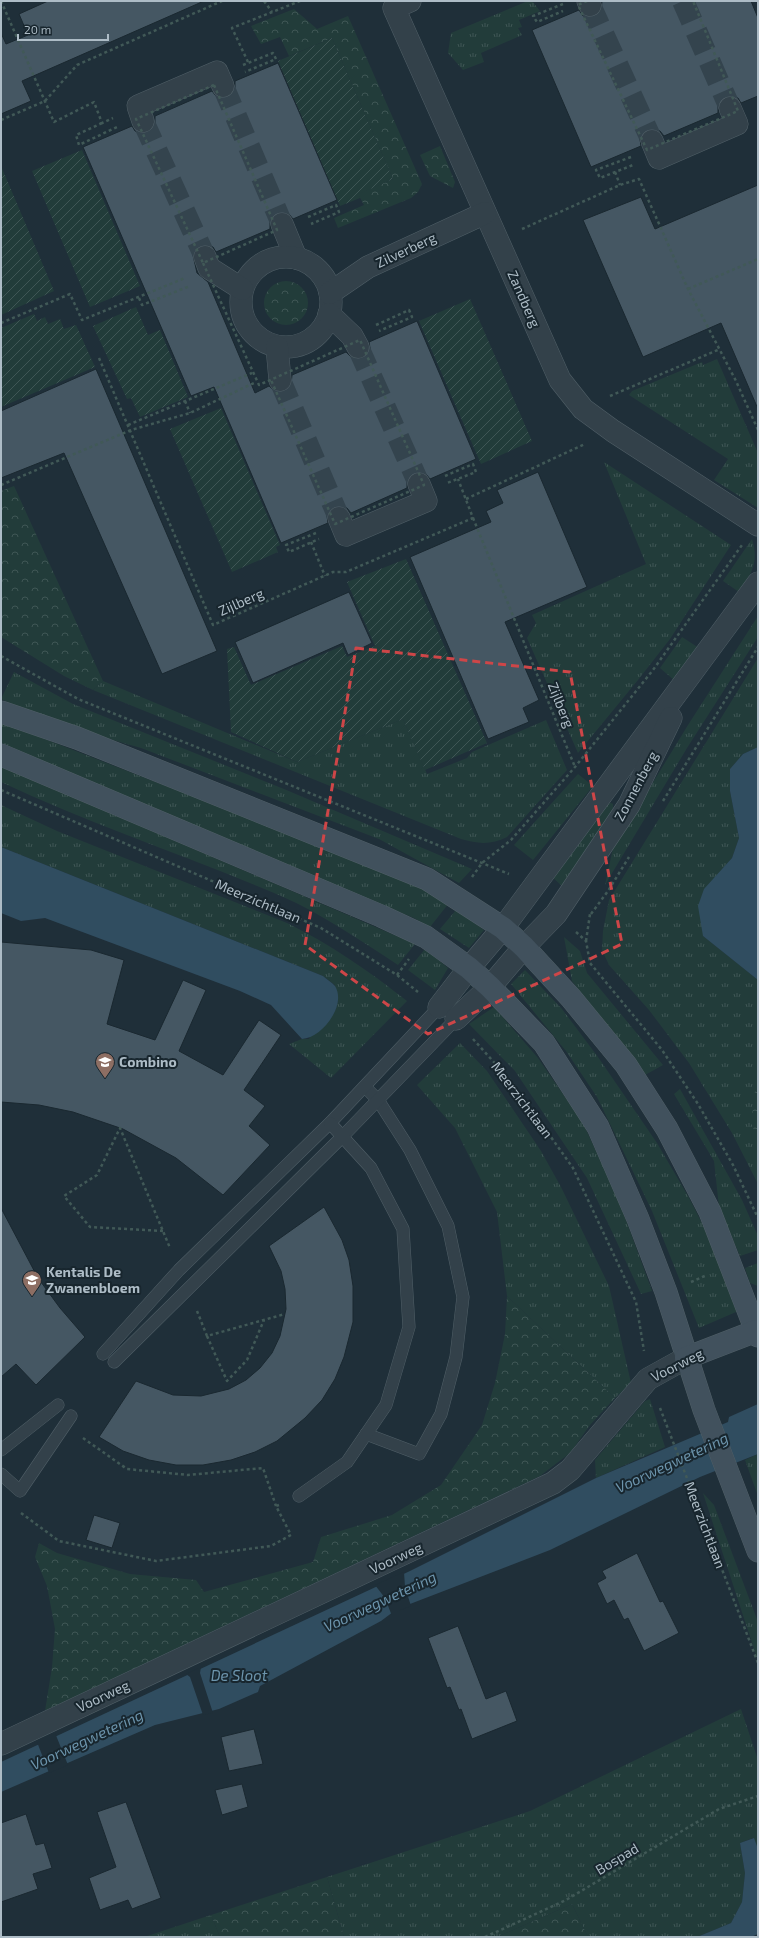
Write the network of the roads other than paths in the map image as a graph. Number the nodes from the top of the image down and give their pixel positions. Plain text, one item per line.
1 (410, 1) edge
2 (219, 82) tunnel mouth
3 (730, 108) tunnel mouth
4 (136, 117) road end
5 (649, 150) road end
6 (485, 213) junction
7 (282, 224) tunnel mouth
8 (296, 258) junction
9 (204, 271) tunnel mouth
10 (242, 288) junction
11 (330, 293) junction
12 (329, 314) junction
13 (362, 339) tunnel mouth
14 (277, 347) junction
15 (277, 377) tunnel mouth
16 (427, 485) tunnel mouth
17 (337, 524) tunnel mouth
18 (757, 525) edge
19 (758, 583) edge
20 (693, 672) junction
21 (1, 712) edge
22 (1, 755) edge
23 (503, 928) junction
24 (524, 947) junction
25 (469, 968) junction
26 (490, 987) junction
27 (447, 1013) junction
28 (365, 1087) junction
29 (378, 1100) junction
30 (330, 1123) junction
31 (342, 1137) junction
32 (757, 1332) edge
33 (103, 1354) dead end
34 (686, 1358) junction
35 (114, 1362) dead end
36 (58, 1405) dead end
37 (68, 1421) road end
38 (366, 1434) junction
39 (1, 1450) edge
40 (1, 1474) edge
41 (299, 1496) road end
42 (758, 1551) edge
43 (1, 1744) edge

1 - 6 street, Zandberg
2 - 4 street
3 - 5 street
6 - 11 street, Zilverberg
6 - 18 street, Zandberg
7 - 8 street
8 - 10 street
8 - 11 street
9 - 10 street
10 - 14 street
11 - 12 street
12 - 13 street
12 - 14 street
14 - 15 street
16 - 17 street
19 - 20 street, Zonnenberg
20 - 23 street, Zonnenberg
20 - 24 street, Zonnenberg
21 - 23 street
22 - 25 street
23 - 24 street
23 - 25 street, Zonnenberg
24 - 26 street, Zonnenberg
24 - 32 street
25 - 26 street
25 - 27 street, Zonnenberg
26 - 27 street, Zonnenberg
26 - 34 street
27 - 28 lane
27 - 29 lane
28 - 29 lane
28 - 30 lane
29 - 31 lane
29 - 38 lane
30 - 31 lane
30 - 33 lane
31 - 35 lane
31 - 38 lane
32 - 34 street, Voorweg
34 - 42 street
34 - 43 street, Voorweg
36 - 39 lane
37 - 40 lane
38 - 41 lane

